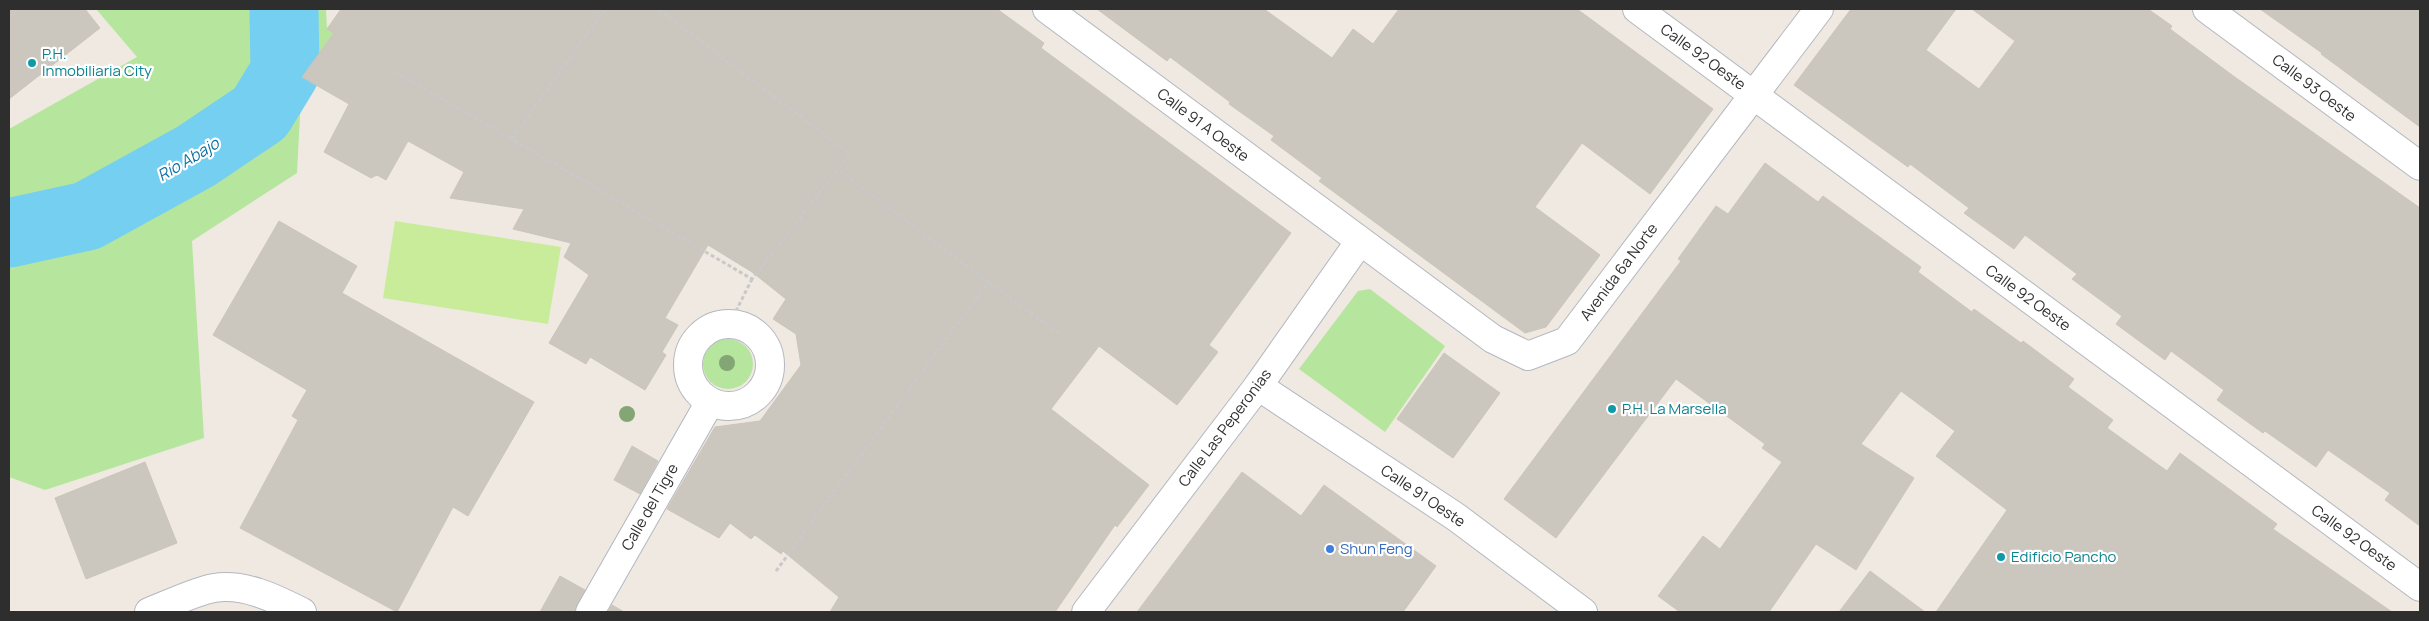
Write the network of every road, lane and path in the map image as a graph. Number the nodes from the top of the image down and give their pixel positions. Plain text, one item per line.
1 (605, 9) edge
2 (658, 9) edge
3 (1047, 9) edge
4 (1637, 9) edge
5 (1818, 9) edge
6 (2207, 9) edge
7 (395, 72) dead end
8 (1754, 95) junction
9 (512, 139) junction
10 (2420, 166) edge
11 (837, 169) junction
12 (1360, 241) junction
13 (752, 279) junction
14 (988, 282) junction
15 (730, 323) junction
16 (1059, 334) dead end
17 (1258, 386) junction
18 (710, 402) junction
19 (776, 571) dead end
20 (2420, 587) edge
21 (149, 612) edge
22 (302, 612) edge
23 (590, 612) edge
24 (1086, 612) edge
25 (1583, 612) edge

1 - 9 path
2 - 11 path
3 - 12 street, Calle 91 A Oeste
4 - 8 street, Calle 92 Oeste
5 - 8 street, Avenida 6a Norte
6 - 10 street, Calle 93 Oeste
7 - 9 path
8 - 12 street, Avenida 6a Norte
8 - 20 street, Calle 92 Oeste
9 - 13 path
11 - 13 path
11 - 14 path
12 - 17 street, Calle Las Peperonias
13 - 15 path
14 - 16 path
14 - 19 path
15 - 18 street
15 - 18 street
17 - 24 street, Calle Las Peperonias
17 - 25 street, Calle 91 Oeste
18 - 23 street, Calle del Tigre
21 - 22 street

